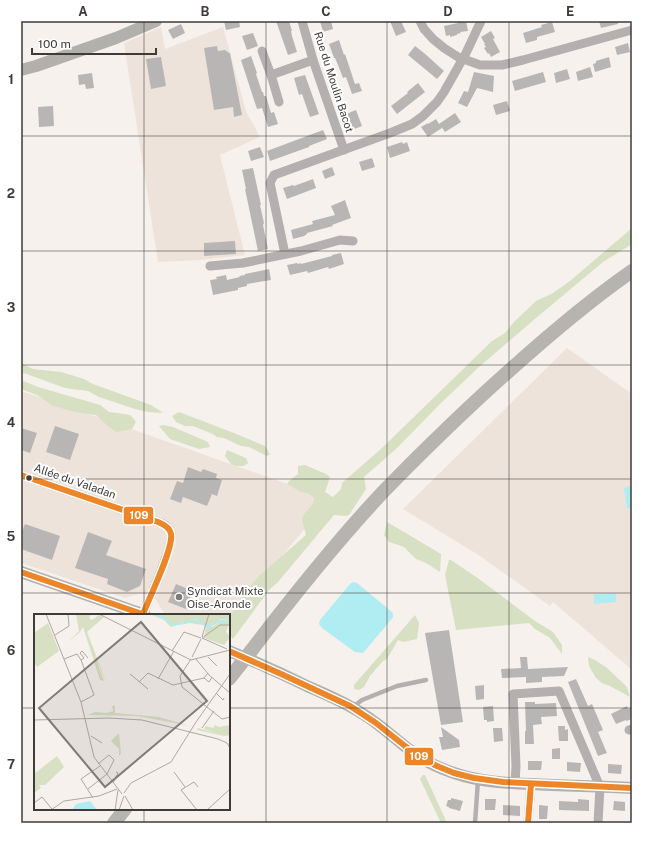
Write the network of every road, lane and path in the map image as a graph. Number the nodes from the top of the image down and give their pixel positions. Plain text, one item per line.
1 (156, 21) edge
2 (302, 21) edge
3 (420, 21) edge
4 (481, 21) edge
5 (632, 30) edge
6 (262, 51) dead end
7 (463, 58) junction
8 (313, 60) junction
9 (36, 66) junction
10 (21, 70) edge
11 (21, 74) edge
12 (271, 75) junction
13 (279, 102) dead end
14 (344, 150) junction
15 (353, 241) dead end
16 (285, 254) junction
17 (210, 266) dead end
18 (632, 271) edge
19 (21, 475) edge
20 (21, 572) edge
21 (141, 614) edge
22 (144, 614) edge
23 (230, 651) edge
24 (230, 678) edge
25 (426, 680) dead end
26 (352, 707) junction
27 (478, 780) junction
28 (515, 784) junction
29 (531, 784) junction
30 (600, 787) junction
31 (632, 788) edge
32 (124, 810) edge
33 (114, 823) edge
34 (475, 823) edge
35 (528, 823) edge
36 (598, 823) edge

1 - 9 main road
2 - 8 street, Rue du Moulin Bacot
3 - 7 street
4 - 7 street
5 - 7 street
6 - 12 street
7 - 14 street
8 - 12 street
8 - 14 street, Rue du Moulin Bacot
9 - 10 main road
9 - 11 main road
12 - 13 street
14 - 16 street
15 - 16 street
16 - 17 street
18 - 24 main road, bridge
19 - 22 street, Allée du Valadan
20 - 21 main road
23 - 26 main road
25 - 26 lane
26 - 27 main road
27 - 28 main road
27 - 34 lane
28 - 29 main road
28 - 30 street
29 - 30 main road
29 - 35 street
30 - 31 main road
30 - 36 street
32 - 33 main road

